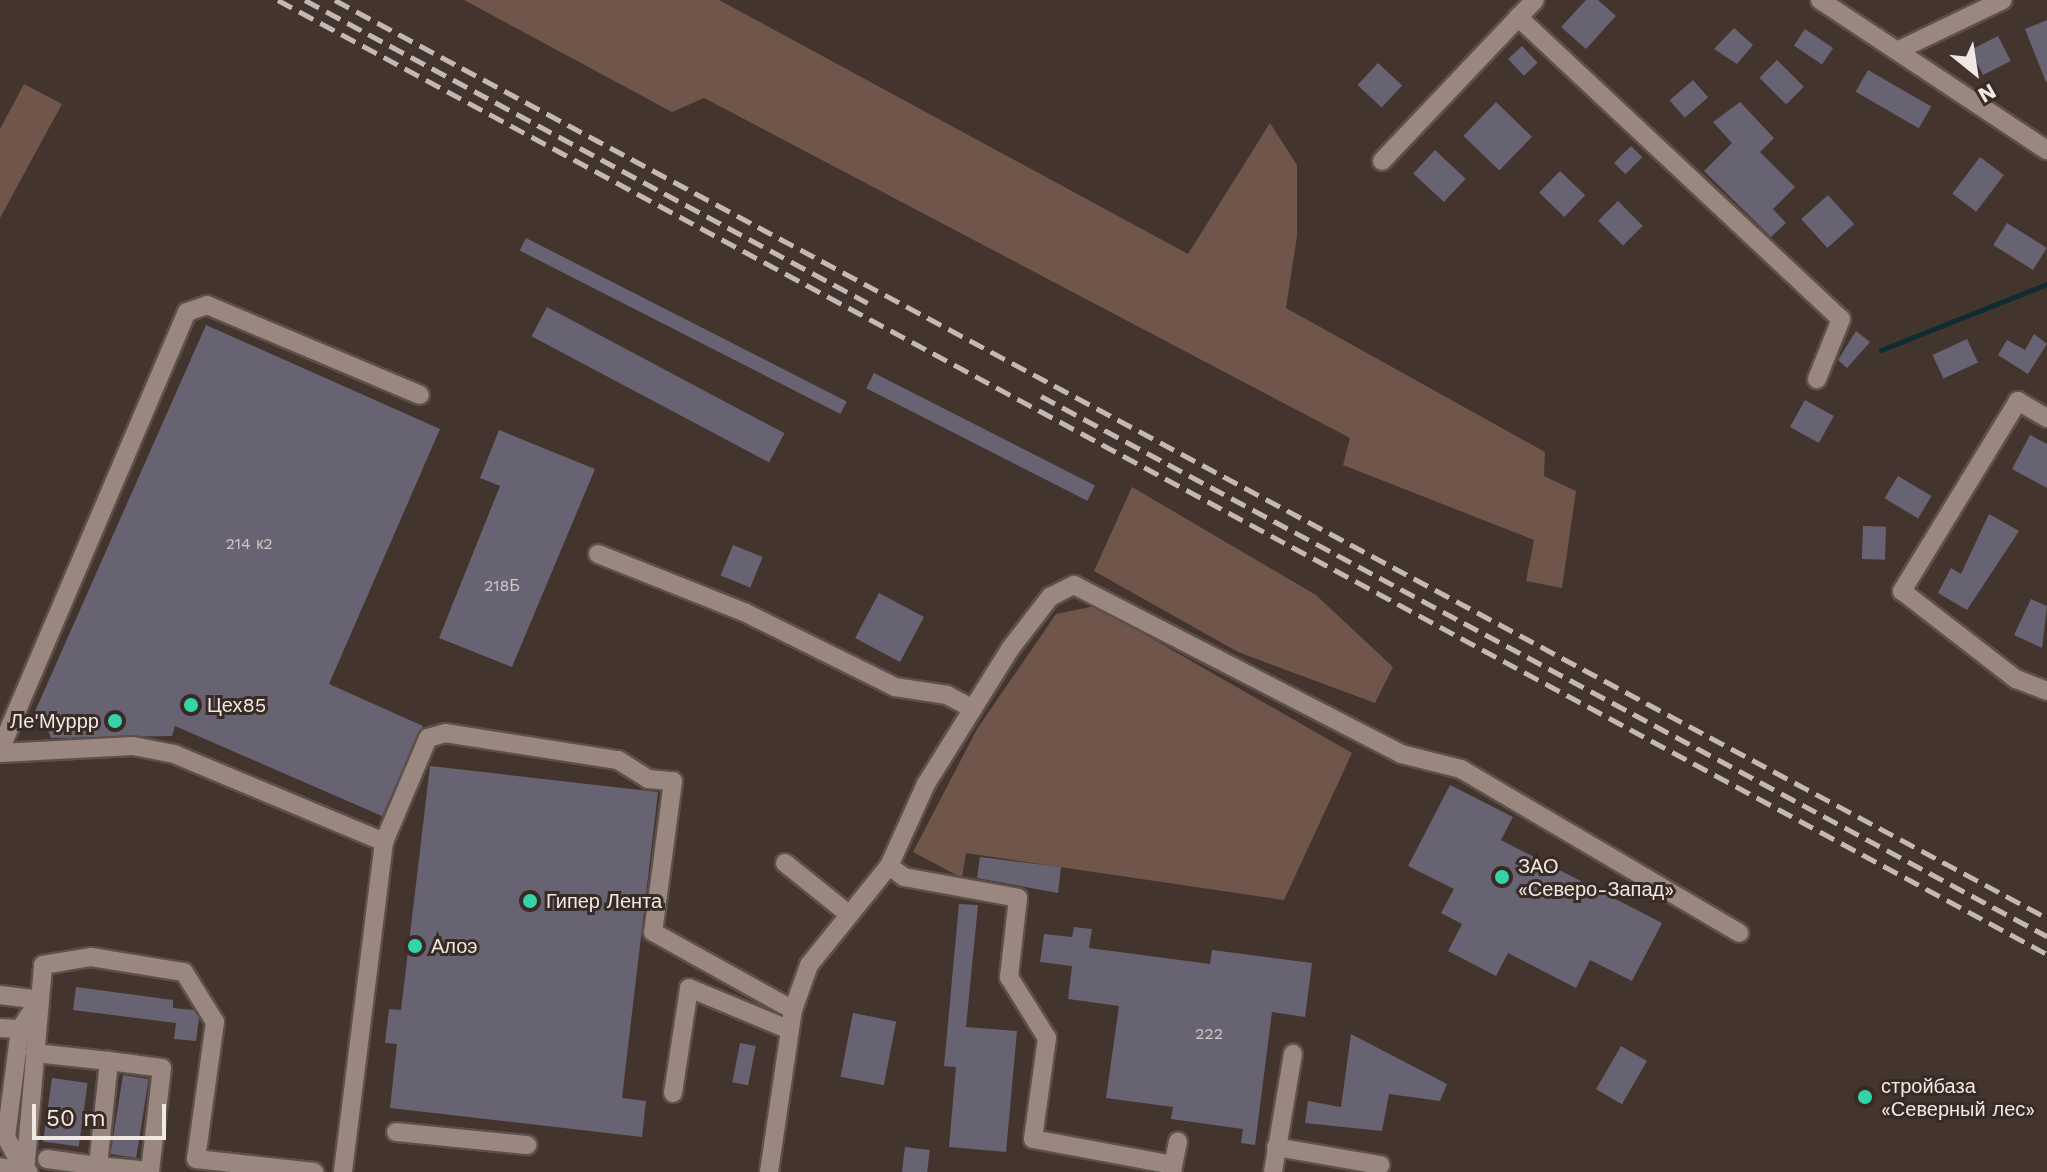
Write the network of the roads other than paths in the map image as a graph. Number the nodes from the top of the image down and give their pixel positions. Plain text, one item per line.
1 (1535, 0) edge
2 (1820, 0) edge
3 (2003, 0) edge
4 (1518, 17) junction
5 (1899, 50) junction
6 (2047, 150) edge
7 (1382, 161) dead end
8 (1817, 379) dead end
9 (420, 395) dead end
10 (2047, 418) edge
11 (598, 554) dead end
12 (2047, 691) edge
13 (970, 707) junction
14 (0, 752) edge
15 (384, 842) junction
16 (785, 863) dead end
17 (889, 866) junction
18 (846, 912) junction
19 (1739, 933) dead end
20 (0, 995) edge
21 (39, 1000) junction
22 (793, 1010) junction
23 (0, 1028) edge
24 (20, 1029) junction
25 (790, 1030) junction
26 (35, 1053) junction
27 (1293, 1054) dead end
28 (109, 1061) junction
29 (673, 1093) dead end
30 (396, 1132) dead end
31 (1178, 1142) dead end
32 (527, 1145) dead end
33 (1276, 1147) junction
34 (47, 1159) dead end
35 (1380, 1165) dead end
36 (98, 1166) junction
37 (196, 1166) edge
38 (0, 1167) edge
39 (1173, 1168) edge
40 (26, 1172) edge
41 (314, 1172) edge
42 (343, 1172) edge
43 (769, 1172) edge
44 (1273, 1172) edge

1 - 4 street
2 - 5 street
3 - 5 street
4 - 7 street
4 - 8 street
5 - 6 street
9 - 14 street
10 - 12 street
11 - 13 street
13 - 17 street
13 - 19 street
14 - 15 street
15 - 22 street
15 - 42 street
16 - 18 street
17 - 18 street
17 - 39 street
18 - 22 street
20 - 21 street
21 - 24 street
21 - 26 street
21 - 37 street
22 - 25 street
23 - 24 street
24 - 40 street
25 - 29 street
25 - 43 street
26 - 28 street
26 - 40 street
27 - 33 street
28 - 36 street
28 - 36 street
30 - 32 street
31 - 39 street
33 - 35 street
33 - 44 street
34 - 36 street
37 - 41 street
38 - 40 street

